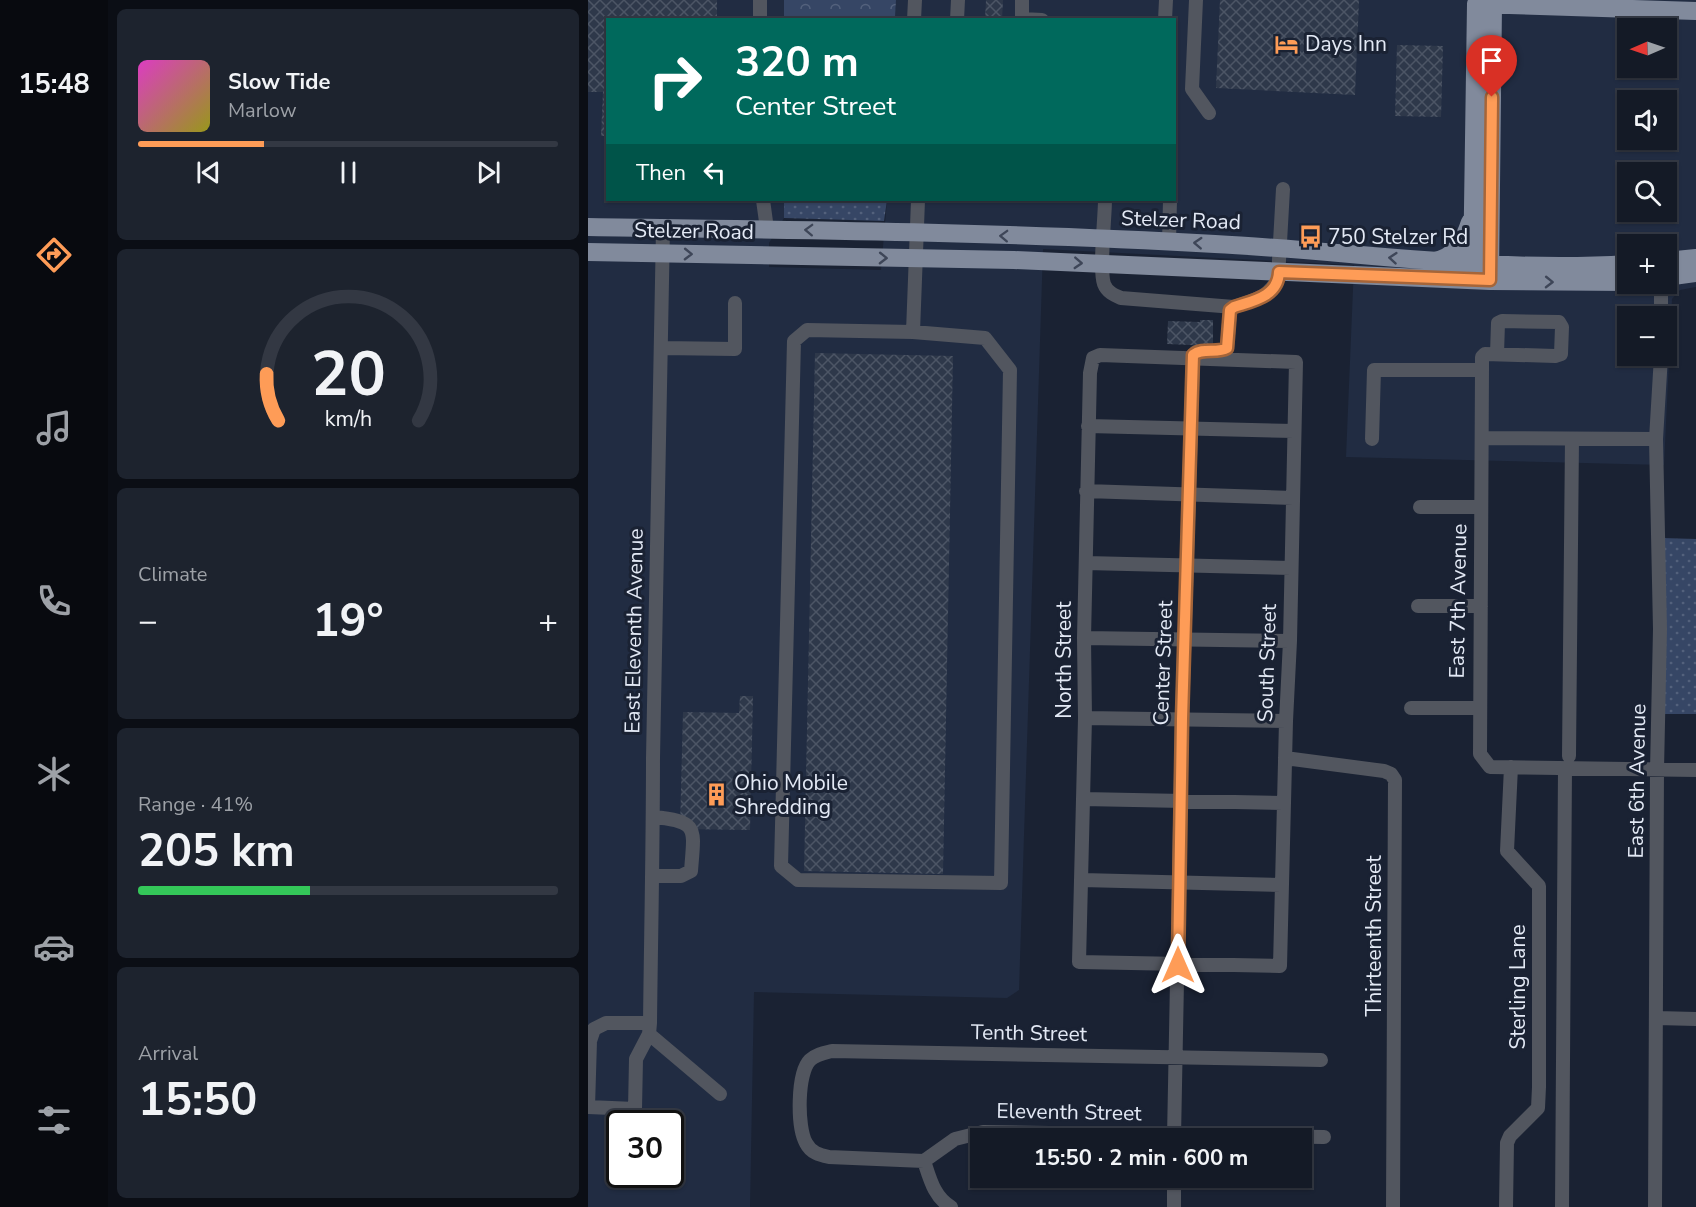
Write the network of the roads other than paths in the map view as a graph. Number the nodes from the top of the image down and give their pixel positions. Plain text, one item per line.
1 (760, 0) edge
2 (915, 0) edge
3 (958, 0) edge
4 (1022, 0) edge
5 (1166, 0) edge
6 (1196, 0) edge
7 (1485, 2) edge
8 (1572, 3) edge
9 (1696, 11) edge
10 (760, 18) edge
11 (914, 18) edge
12 (957, 18) edge
13 (1022, 18) edge
14 (1165, 18) edge
15 (1209, 113) dead end
16 (1282, 189) dead end
17 (1473, 190) junction
18 (763, 201) edge
19 (918, 201) edge
20 (1106, 201) edge
21 (1170, 201) edge
22 (588, 227) edge
23 (663, 228) junction
24 (768, 229) junction
25 (916, 233) junction
26 (1104, 239) junction
27 (1169, 242) junction
28 (1280, 247) junction
29 (588, 252) edge
30 (663, 253) junction
31 (916, 258) junction
32 (1696, 258) edge
33 (1677, 260) edge
34 (1428, 261) junction
35 (1102, 264) junction
36 (1617, 265) edge
37 (1279, 272) junction
38 (1481, 272) junction
39 (1696, 273) edge
40 (1677, 276) edge
41 (1617, 281) edge
42 (735, 303) dead end
43 (1234, 307) junction
44 (913, 332) junction
45 (661, 348) junction
46 (1497, 354) junction
47 (1193, 358) junction
48 (1660, 366) edge
49 (1482, 370) junction
50 (1088, 426) junction
51 (1191, 428) junction
52 (1294, 431) junction
53 (1482, 438) junction
54 (1372, 439) dead end
55 (1572, 439) junction
56 (1656, 439) junction
57 (1086, 491) junction
58 (1189, 496) junction
59 (1293, 498) junction
60 (1420, 507) dead end
61 (1481, 507) junction
62 (1086, 563) junction
63 (1186, 566) junction
64 (1291, 568) junction
65 (1418, 606) dead end
66 (1481, 606) junction
67 (1084, 638) junction
68 (1184, 638) junction
69 (1290, 641) junction
70 (1411, 708) dead end
71 (1480, 708) junction
72 (1085, 718) junction
73 (1182, 719) junction
74 (1286, 721) junction
75 (1285, 758) junction
76 (1567, 762) junction
77 (1511, 767) junction
78 (1657, 770) junction
79 (1696, 770) edge
80 (1083, 799) junction
81 (1180, 801) junction
82 (1283, 803) junction
83 (653, 817) junction
84 (652, 876) junction
85 (1082, 880) junction
86 (1179, 882) junction
87 (1281, 885) junction
88 (1178, 965) junction
89 (1657, 1018) junction
90 (1696, 1019) edge
91 (650, 1028) junction
92 (1177, 1057) junction
93 (1321, 1060) dead end
94 (720, 1094) dead end
95 (1174, 1128) edge
96 (970, 1135) edge
97 (1312, 1137) edge
98 (1324, 1137) dead end
99 (924, 1161) junction
100 (1174, 1188) edge
101 (951, 1207) edge
102 (1174, 1207) edge
103 (1393, 1207) edge
104 (1506, 1207) edge
105 (1562, 1207) edge
106 (1655, 1207) edge

1 - 10 street
2 - 11 street
3 - 12 street
4 - 13 street
5 - 14 street
6 - 15 street
7 - 8 main road
7 - 17 main road
7 - 38 main road
8 - 9 main road
16 - 28 street
17 - 34 main road
17 - 38 main road
18 - 24 street
19 - 25 street
20 - 26 street
21 - 27 street
22 - 23 main road, Stelzer Road
23 - 24 main road, Stelzer Road
23 - 30 street, East Eleventh Avenue
25 -> 24 main road, Stelzer Road
26 -> 25 main road, Stelzer Road
25 - 31 street
26 - 27 main road, Stelzer Road
26 - 35 street
28 -> 27 main road, Stelzer Road
34 -> 28 main road, Stelzer Road
28 - 37 street
29 - 30 main road, Stelzer Road
30 -> 31 main road, Stelzer Road
30 - 45 street, East Eleventh Avenue
31 -> 35 main road, Stelzer Road
31 - 44 street
32 - 33 main road
34 - 38 main road, Stelzer Road
35 - 37 main road, Stelzer Road
35 - 43 street
36 - 38 main road, Stelzer Road
37 - 38 main road, Stelzer Road
37 - 43 street
38 -> 41 main road, Stelzer Road
39 - 40 main road
42 - 45 street
43 - 47 street
44 - 44 street
45 - 83 street, East Eleventh Avenue
46 - 46 street
46 - 49 street
47 - 50 street, North Street
47 - 51 street, Center Street
47 - 52 street, South Street
48 - 56 street, East 6th Avenue
49 - 53 street, East 7th Avenue
49 - 54 street
50 - 51 street
50 - 57 street, North Street
51 - 52 street
51 - 58 street, Center Street
52 - 59 street, South Street
53 - 55 street
53 - 61 street, East 7th Avenue
55 - 56 street
55 - 76 street
56 - 78 street, East 6th Avenue
57 - 58 street
57 - 62 street, North Street
58 - 59 street
58 - 63 street, Center Street
59 - 64 street, South Street
60 - 61 street
61 - 66 street, East 7th Avenue
62 - 63 street
62 - 67 street, North Street
63 - 64 street
63 - 68 street, Center Street
64 - 69 street, South Street
65 - 66 street
66 - 71 street, East 7th Avenue
67 - 68 street
67 - 72 street, North Street
68 - 69 street
68 - 73 street, Center Street
69 - 74 street, South Street
70 - 71 street
71 - 77 street, East 7th Avenue
72 - 73 street
72 - 80 street, North Street
73 - 74 street
73 - 81 street, Center Street
74 - 75 street, South Street
75 - 82 street, South Street
75 - 103 street, Thirteenth Street
76 - 77 street
76 - 78 street
76 - 105 street
77 - 104 street, Sterling Lane
78 - 79 street
78 - 89 street, East 6th Avenue
80 - 81 street
80 - 85 street, North Street
81 - 82 street
81 - 86 street, Center Street
82 - 87 street, South Street
83 - 84 street, East Eleventh Avenue
83 - 84 street
84 - 91 street, East Eleventh Avenue
85 - 86 street
85 - 88 street, North Street
86 - 87 street
86 - 88 street, Center Street
87 - 88 street, South Street
88 - 92 street, Center Street
89 - 90 street
89 - 106 street, East 6th Avenue
91 - 91 street
91 - 94 street
92 - 93 street, Tenth Street
92 - 95 street, Center Street
92 - 99 street, Tenth Street
96 - 99 street, Eleventh Street
97 - 98 street, Eleventh Street
99 - 101 street
100 - 102 street

